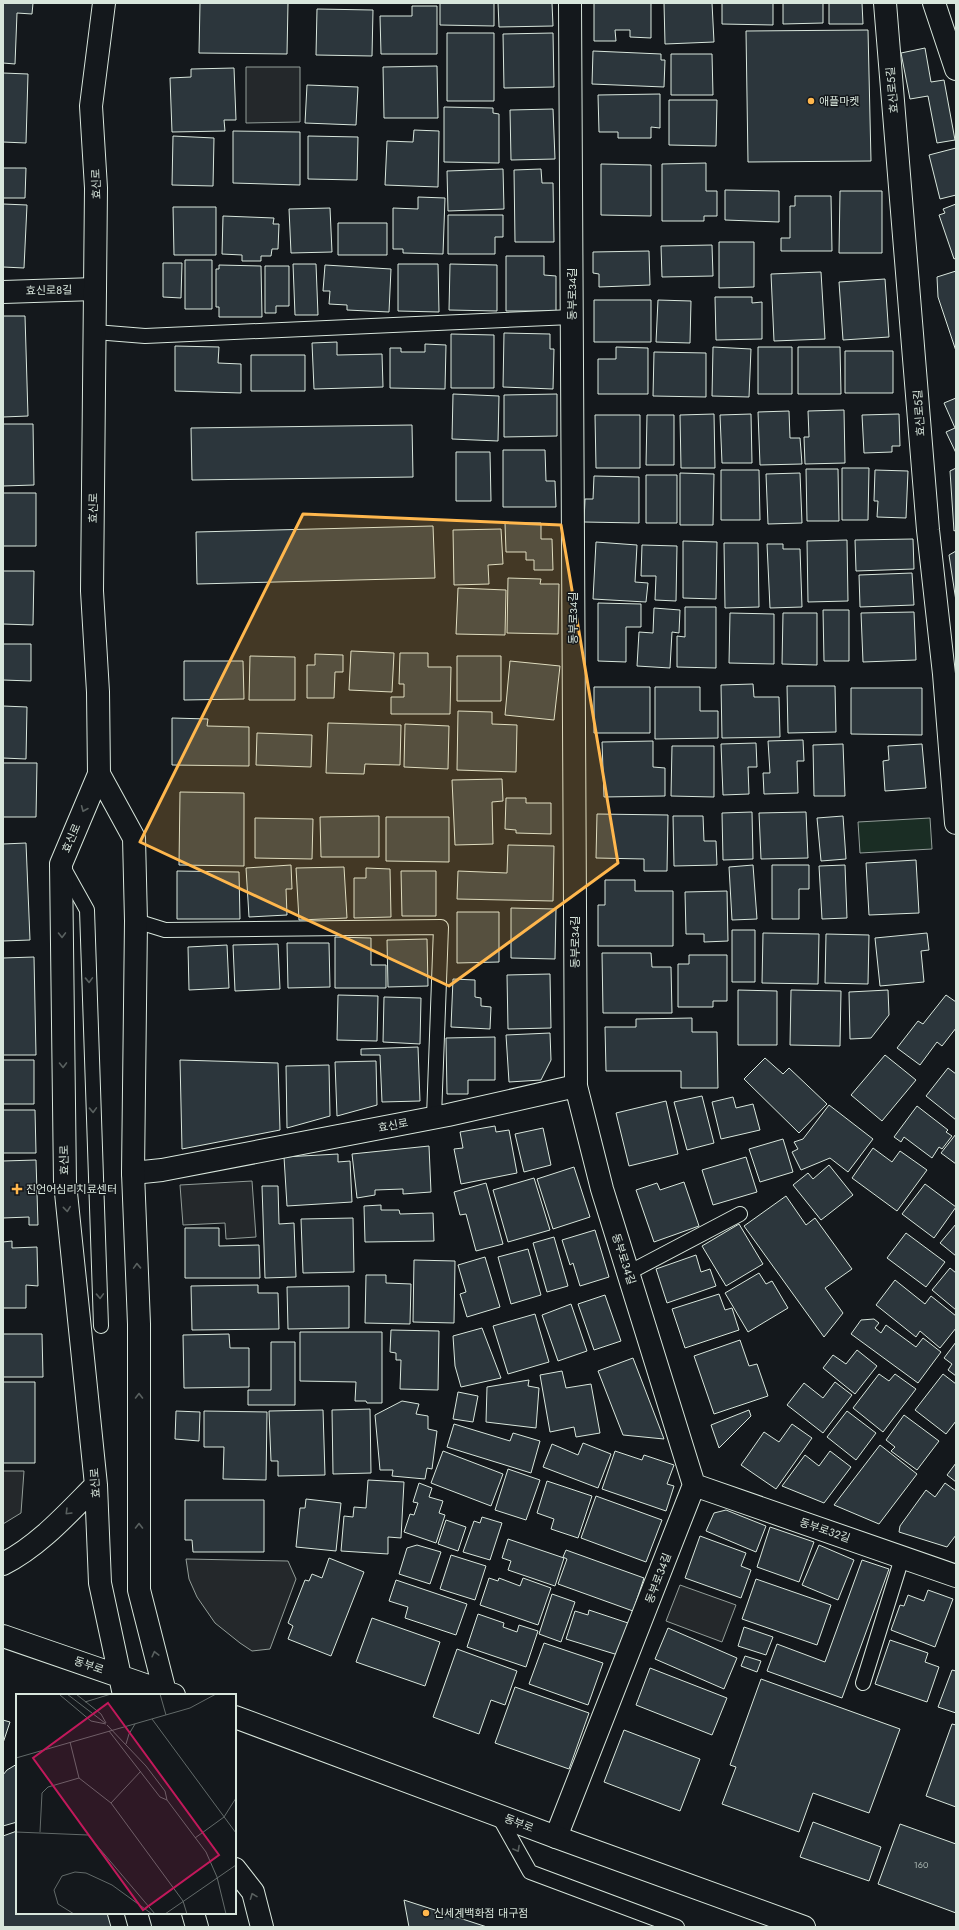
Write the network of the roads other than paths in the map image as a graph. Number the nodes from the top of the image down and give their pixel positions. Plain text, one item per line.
1 (104, 3) edge
2 (570, 3) edge
3 (885, 3) edge
4 (934, 3) edge
5 (956, 69) edge
6 (95, 289) junction
7 (3, 292) edge
8 (572, 317) junction
9 (95, 332) junction
10 (99, 774) junction
11 (956, 823) edge
12 (61, 864) junction
13 (136, 921) junction
14 (576, 1086) junction
15 (434, 1117) junction
16 (133, 1173) junction
17 (740, 1214) dead end
18 (628, 1273) junction
19 (101, 1326) dead end
20 (96, 1485) junction
21 (694, 1485) junction
22 (902, 1558) junction
23 (3, 1564) edge
24 (956, 1576) edge
25 (3, 1636) edge
26 (863, 1683) dead end
27 (121, 1685) edge
28 (168, 1694) edge
29 (236, 1718) edge
30 (498, 1815) junction
31 (556, 1837) junction
32 (236, 1870) edge
33 (530, 1872) junction
34 (136, 1914) edge
35 (192, 1914) edge
36 (140, 1927) edge
37 (197, 1927) edge
38 (262, 1927) edge
39 (650, 1927) edge
40 (677, 1927) edge
41 (804, 1927) edge

1 - 6 street, 효신로
2 - 8 street, 동부로34길
3 - 11 street, 효신로5길
4 - 5 street
6 - 7 street, 효신로8길
6 - 9 street, 효신로
8 - 9 lane
8 - 14 street, 동부로34길
9 - 10 street, 효신로
10 -> 12 street, 효신로
10 - 13 street
12 -> 19 lane
12 -> 20 street, 효신로
13 - 15 lane
13 - 16 street
14 - 15 street, 효신로
14 - 18 street, 동부로34길
15 - 16 street, 효신로
28 -> 16 street
17 - 18 lane
18 - 21 street, 동부로34길
20 -> 23 street
20 - 27 street, 효신로
21 - 22 street, 동부로32길
21 - 31 street, 동부로34길
22 - 24 street, 동부로32길
22 - 26 lane
25 - 27 street, 동부로
27 - 28 street, 동부로
29 - 30 street, 동부로
30 - 31 street, 동부로
30 -> 33 lane
31 - 41 street, 동부로
38 -> 32 street
33 - 39 lane
33 - 40 lane
34 - 36 street
35 - 37 street

